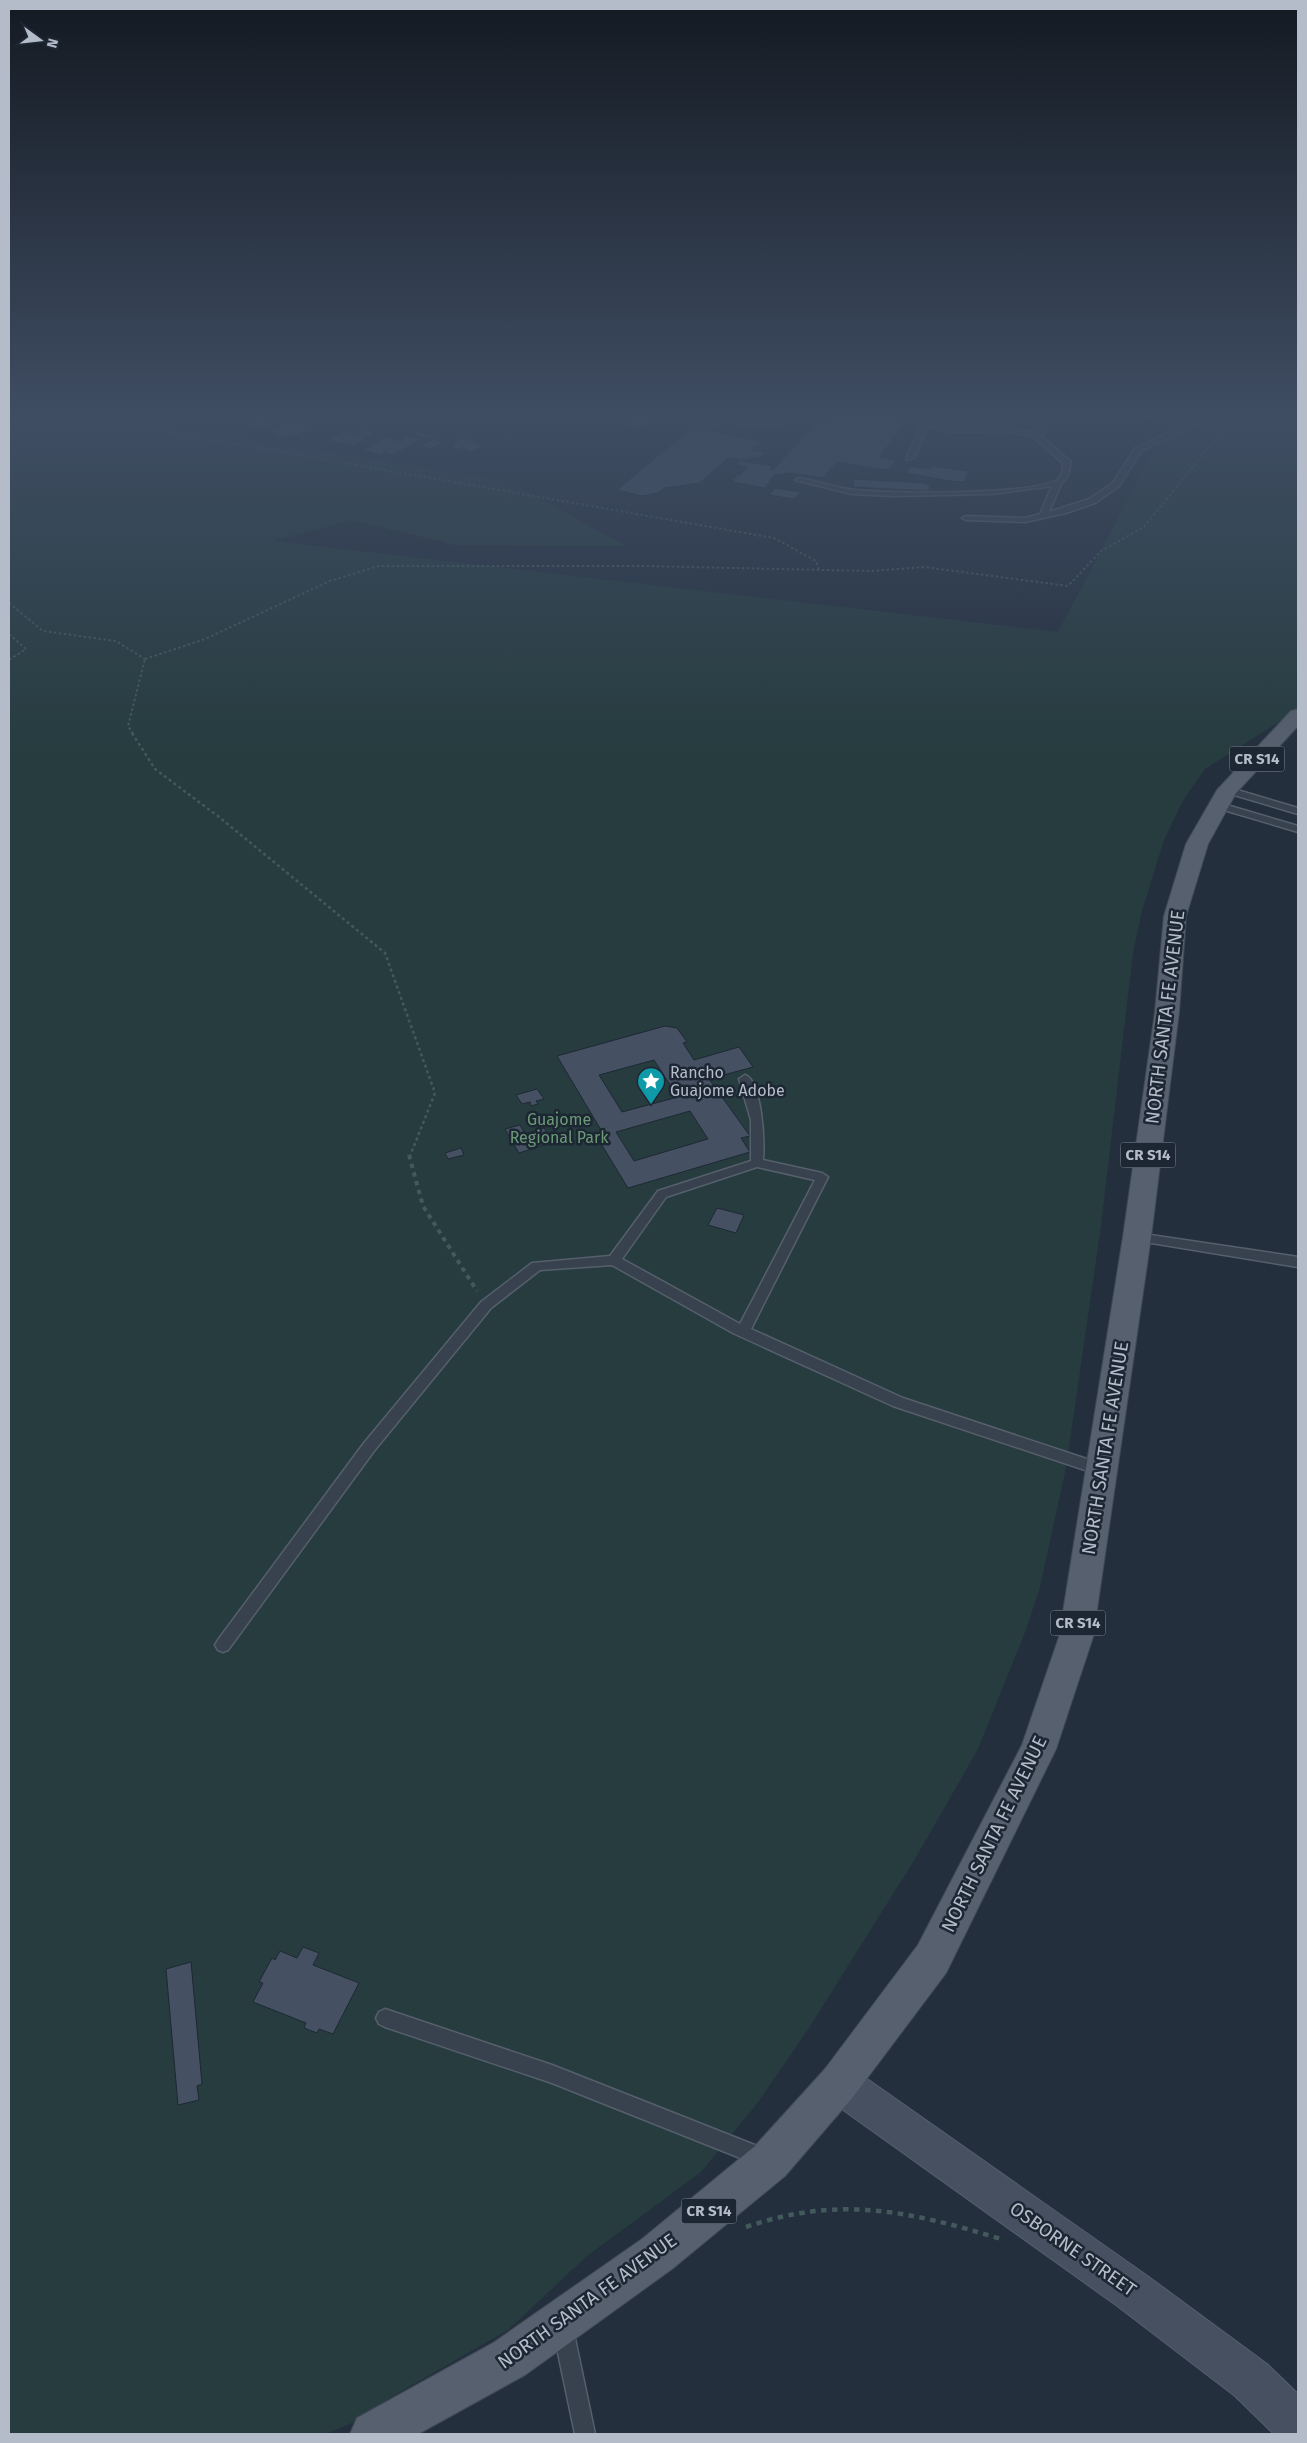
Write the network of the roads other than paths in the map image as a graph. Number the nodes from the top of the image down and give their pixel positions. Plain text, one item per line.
1 (1298, 714) edge
2 (1223, 798) junction
3 (1298, 811) edge
4 (1298, 829) edge
5 (746, 1079) dead end
6 (757, 1163) junction
7 (1137, 1237) junction
8 (614, 1260) junction
9 (1298, 1262) edge
10 (743, 1331) junction
11 (1103, 1470) junction
12 (223, 1645) dead end
13 (386, 2018) dead end
14 (839, 2083) junction
15 (770, 2161) junction
16 (562, 2322) junction
17 (1298, 2426) edge
18 (373, 2434) edge
19 (586, 2434) edge

1 - 2 main road, NORTH SANTA FE AVENUE / CR S14
2 - 3 lane
2 - 4 lane
2 - 7 main road, NORTH SANTA FE AVENUE / CR S14
5 - 6 lane
6 - 8 lane
6 - 10 lane
7 - 9 lane
7 - 11 main road, NORTH SANTA FE AVENUE / CR S14
8 - 10 lane
8 - 12 lane
10 - 11 lane
11 - 14 main road, NORTH SANTA FE AVENUE / CR S14
13 - 15 lane
14 - 15 main road, NORTH SANTA FE AVENUE / CR S14
14 - 17 street, OSBORNE STREET
15 - 16 main road, NORTH SANTA FE AVENUE / CR S14
16 - 18 main road, NORTH SANTA FE AVENUE / CR S14
16 - 19 lane

